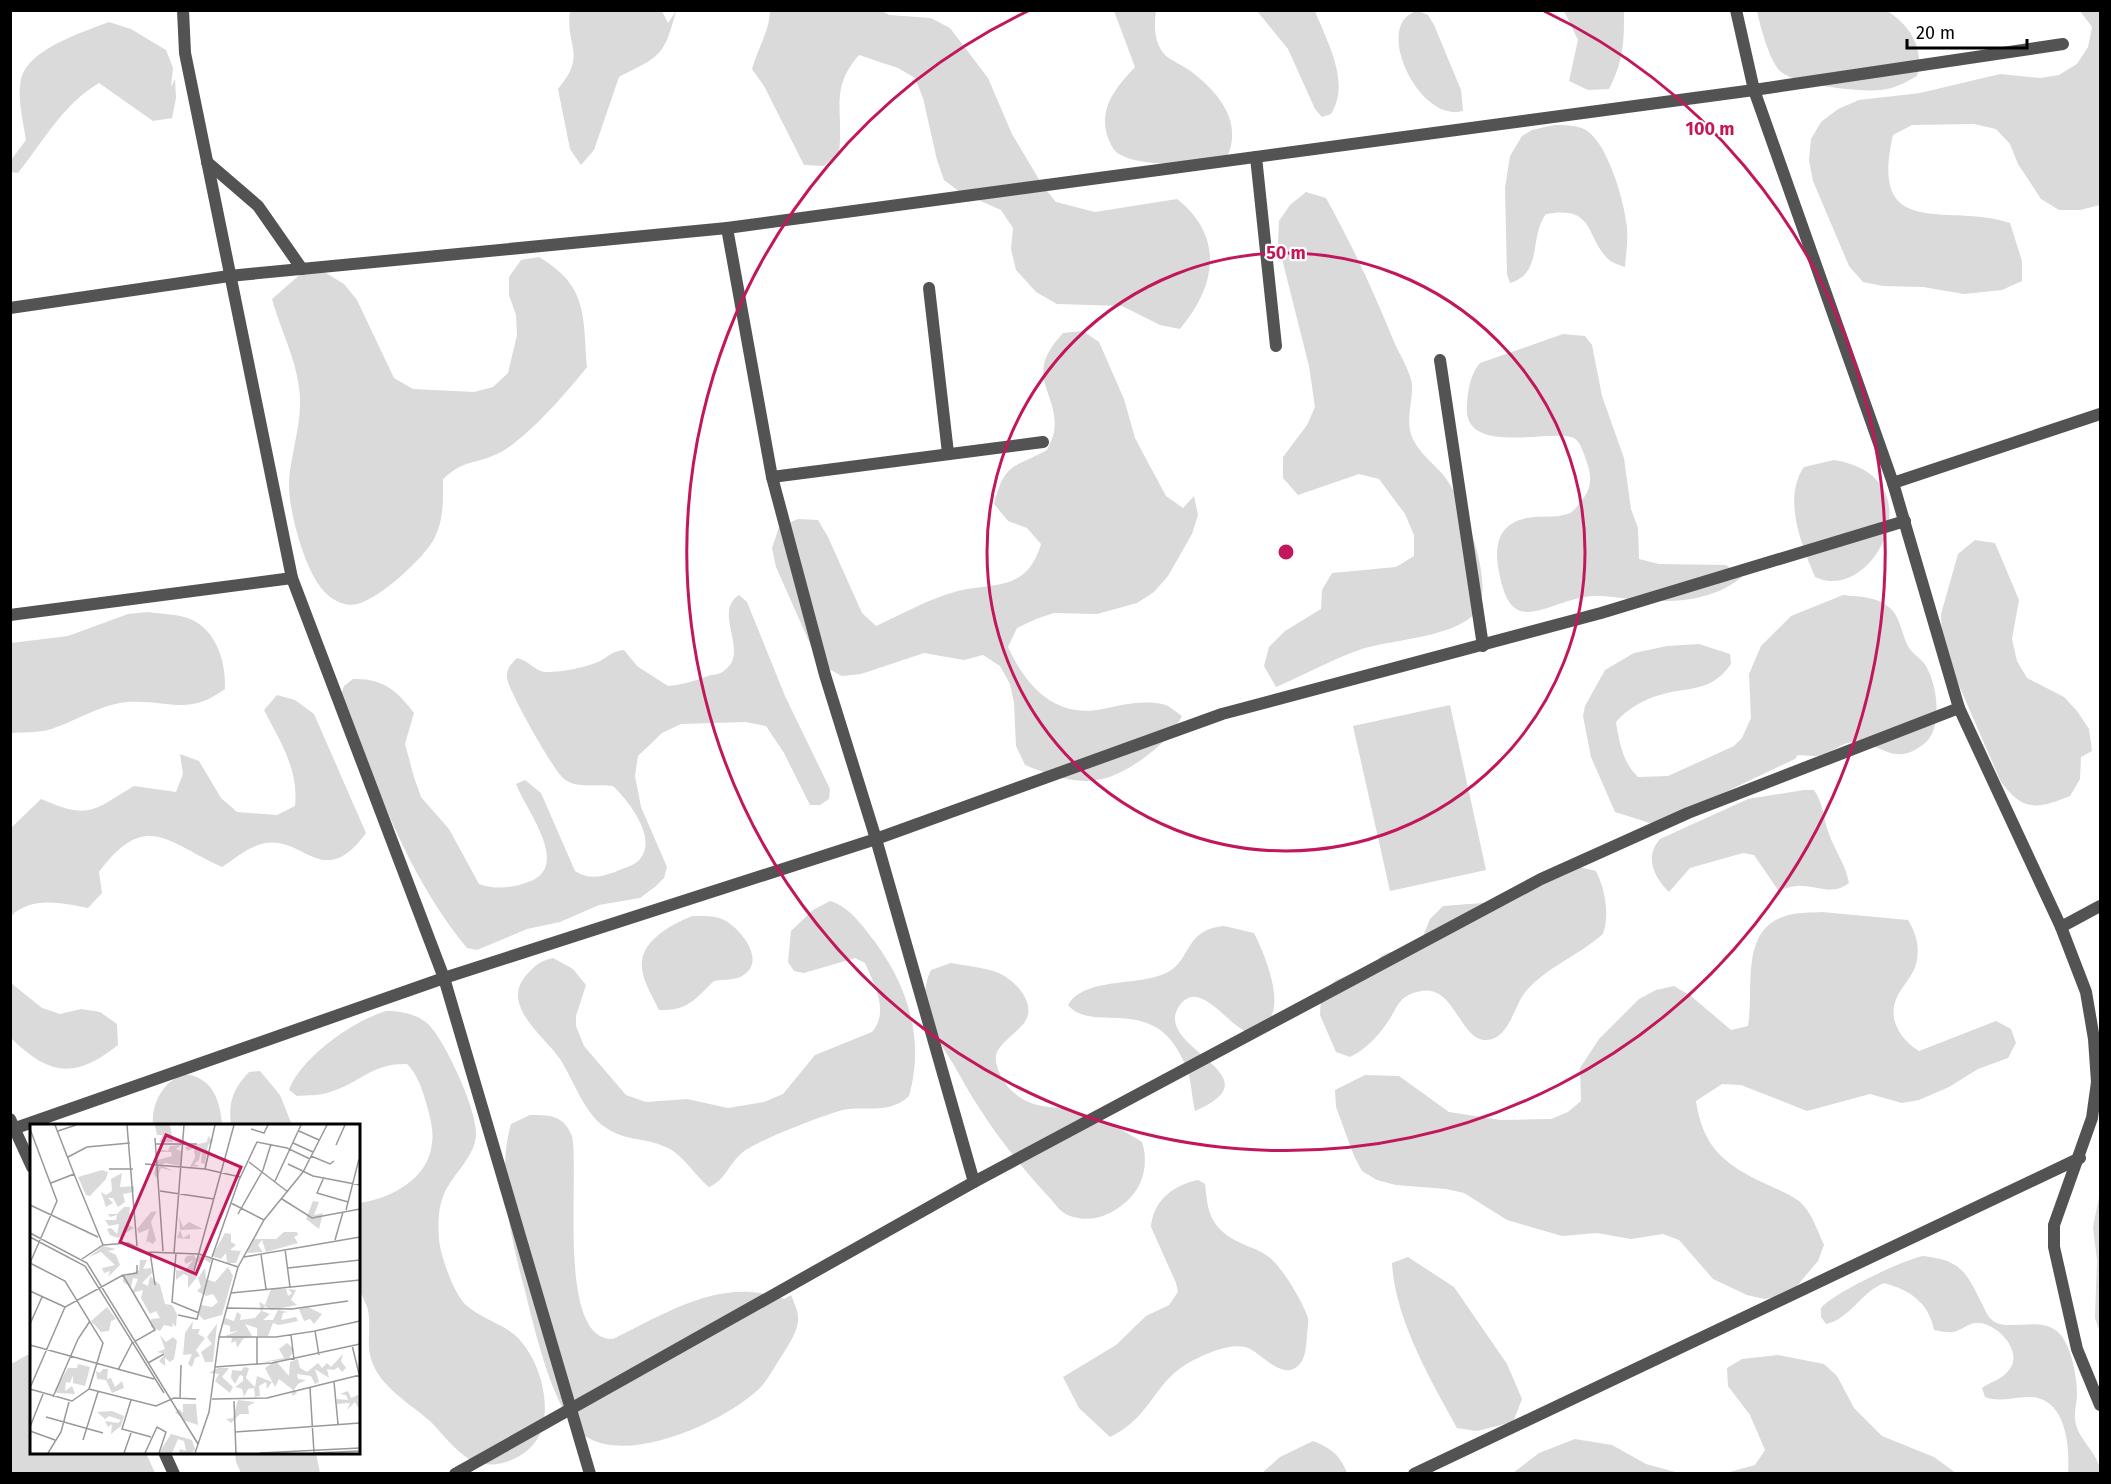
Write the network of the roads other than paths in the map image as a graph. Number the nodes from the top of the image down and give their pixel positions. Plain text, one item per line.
1 (183, 10) edge
2 (1736, 10) edge
3 (2063, 44) dead end
4 (1754, 90) junction
5 (1257, 157) junction
6 (207, 162) junction
7 (727, 228) junction
8 (302, 269) junction
9 (229, 276) junction
10 (929, 288) dead end
11 (10, 308) edge
12 (1276, 346) dead end
13 (1440, 360) dead end
14 (2100, 414) edge
15 (1042, 442) dead end
16 (948, 453) junction
17 (772, 477) junction
18 (1893, 483) junction
19 (1905, 521) junction
20 (292, 578) junction
21 (10, 615) edge
22 (1484, 646) junction
23 (1959, 708) junction
24 (876, 839) junction
25 (2100, 906) edge
26 (2061, 927) junction
27 (444, 978) junction
28 (12, 1126) edge
29 (2080, 1158) junction
30 (30, 1163) edge
31 (974, 1182) junction
32 (2100, 1405) edge
33 (572, 1408) junction
34 (165, 1454) edge
35 (174, 1473) edge
36 (455, 1473) edge
37 (590, 1473) edge
38 (1414, 1473) edge

1 - 6 street
2 - 4 street
3 - 4 street
4 - 5 street
4 - 18 street
5 - 7 street
5 - 12 street
6 - 8 street
6 - 9 street
7 - 8 street
7 - 17 street
8 - 9 street
9 - 11 street
9 - 20 street
10 - 16 street
13 - 22 street
14 - 18 street
15 - 16 street
16 - 17 street
17 - 24 street
18 - 19 street
19 - 22 street
19 - 23 street
20 - 21 street
20 - 27 street
22 - 24 street
23 - 26 street
23 - 31 street
24 - 27 street
24 - 31 street
25 - 26 street
26 - 29 street
27 - 28 street
27 - 33 street
28 - 30 street
29 - 32 street
29 - 38 street
31 - 33 street
33 - 36 street
33 - 37 street
34 - 35 street

